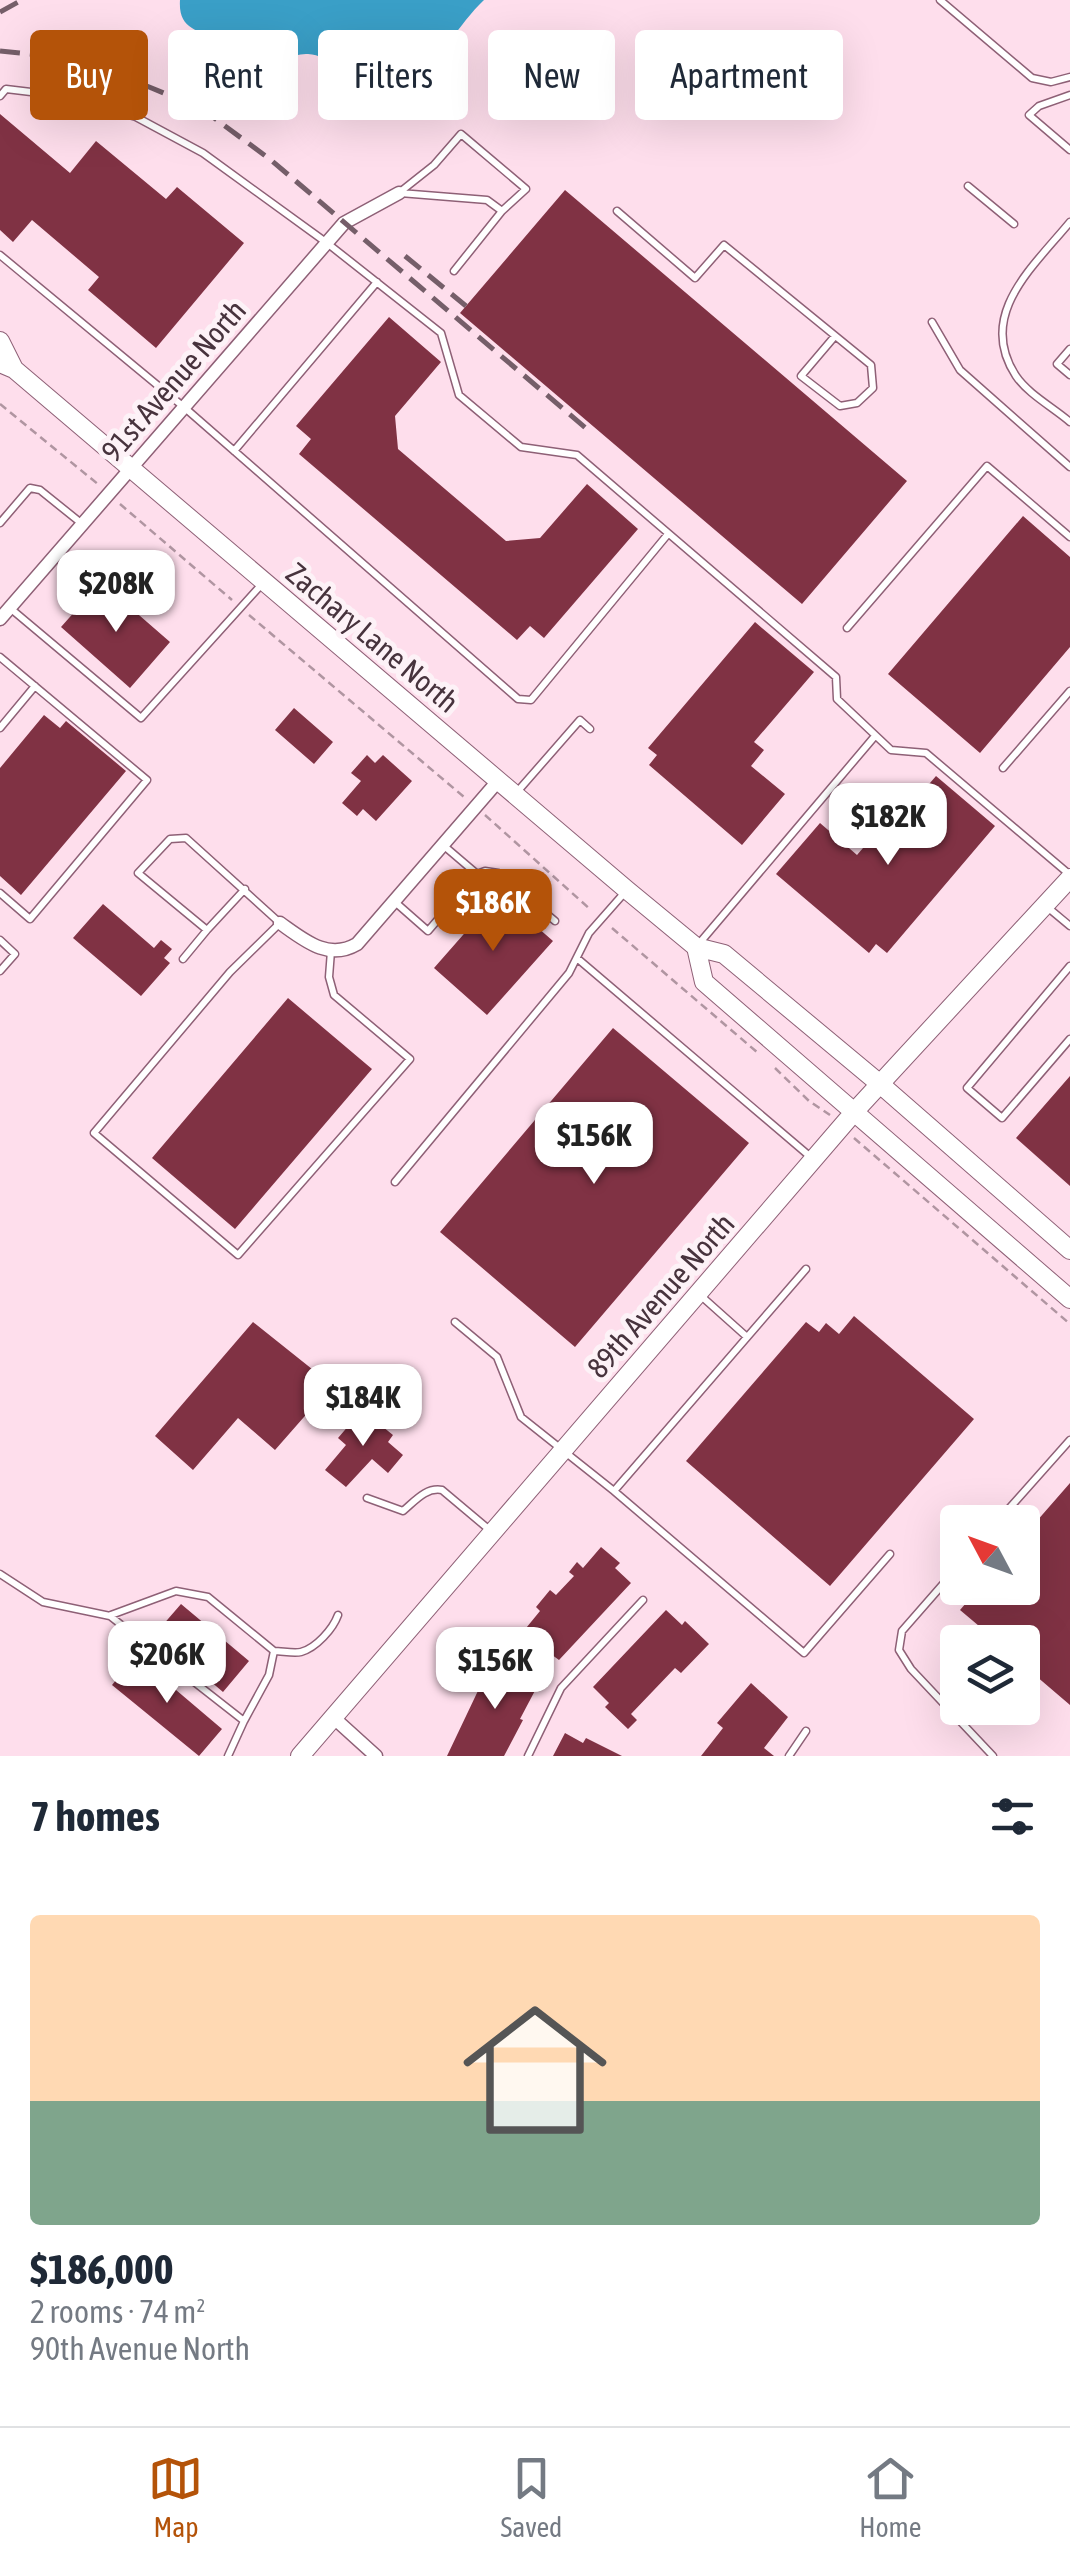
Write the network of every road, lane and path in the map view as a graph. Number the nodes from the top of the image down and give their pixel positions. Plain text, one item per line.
1 (940, 0) edge
2 (1070, 77) edge
3 (1070, 95) edge
4 (0, 96) edge
5 (1070, 150) edge
6 (968, 186) dead end
7 (399, 193) junction
8 (502, 211) junction
9 (617, 211) dead end
10 (1070, 222) edge
11 (1014, 224) dead end
12 (328, 243) junction
13 (0, 255) edge
14 (454, 271) dead end
15 (378, 282) junction
16 (932, 322) dead end
17 (835, 336) junction
18 (0, 341) edge
19 (1070, 350) edge
20 (7, 366) edge
21 (1070, 375) edge
22 (0, 404) edge
23 (185, 408) junction
24 (1070, 422) edge
25 (234, 451) junction
26 (1070, 466) edge
27 (131, 469) junction
28 (90, 477) dead end
29 (126, 509) dead end
30 (0, 523) edge
31 (82, 524) junction
32 (668, 534) junction
33 (1070, 537) edge
34 (263, 583) junction
35 (10, 608) junction
36 (241, 608) junction
37 (0, 620) edge
38 (847, 628) dead end
39 (0, 656) edge
40 (35, 686) junction
41 (1070, 691) edge
42 (0, 728) edge
43 (590, 729) dead end
44 (876, 736) junction
45 (1003, 768) dead end
46 (498, 781) junction
47 (458, 792) dead end
48 (515, 795) junction
49 (493, 822) dead end
50 (443, 845) junction
51 (477, 874) junction
52 (1070, 876) edge
53 (244, 889) junction
54 (627, 890) junction
55 (0, 893) edge
56 (395, 902) junction
57 (1046, 905) junction
58 (601, 919) junction
59 (555, 921) dead end
60 (280, 923) junction
61 (1070, 926) edge
62 (207, 930) junction
63 (0, 940) edge
64 (696, 947) junction
65 (331, 951) junction
66 (578, 958) junction
67 (183, 959) dead end
68 (1070, 966) edge
69 (0, 971) edge
70 (1070, 1040) edge
71 (760, 1056) dead end
72 (775, 1068) dead end
73 (880, 1084) junction
74 (819, 1107) dead end
75 (855, 1111) junction
76 (862, 1146) dead end
77 (813, 1160) junction
78 (395, 1182) dead end
79 (1070, 1250) edge
80 (806, 1269) dead end
81 (699, 1294) junction
82 (1070, 1299) edge
83 (455, 1322) dead end
84 (1070, 1324) edge
85 (747, 1337) junction
86 (1070, 1440) edge
87 (565, 1450) junction
88 (614, 1490) junction
89 (366, 1498) dead end
90 (1012, 1505) edge
91 (493, 1532) junction
92 (890, 1554) dead end
93 (0, 1574) edge
94 (940, 1587) edge
95 (644, 1600) dead end
96 (338, 1615) dead end
97 (110, 1616) junction
98 (274, 1651) junction
99 (334, 1718) junction
100 (244, 1721) junction
101 (806, 1731) dead end
102 (228, 1756) edge
103 (300, 1756) edge
104 (376, 1756) edge
105 (528, 1756) edge
106 (788, 1756) edge
107 (993, 1756) edge

1 - 2 lane
3 - 5 lane
4 - 12 lane
6 - 11 lane
7 - 8 lane
7 - 8 lane
7 - 12 street, 91st Avenue North
8 - 14 lane
9 - 17 lane
10 - 24 lane
12 - 15 lane
12 - 23 street, 91st Avenue North
13 - 23 lane
15 - 25 lane
15 - 32 lane
16 - 26 lane
17 - 17 lane
18 - 20 main road, Zachary Lane North
19 - 21 lane
20 - 27 main road, Zachary Lane North
22 - 28 path
23 - 25 lane
23 - 27 street, 91st Avenue North
25 - 32 lane
27 - 31 street, 91st Avenue North
27 - 34 main road, Zachary Lane North
29 - 36 path
30 - 31 lane
31 - 35 street, 91st Avenue North
32 - 44 lane
33 - 38 lane
34 - 36 lane
34 - 46 main road, Zachary Lane North
35 - 36 lane
35 - 37 street, 91st Avenue North
36 - 47 path
39 - 40 lane
40 - 42 lane
40 - 55 lane
41 - 45 lane
43 - 48 lane
44 - 52 lane
44 - 64 lane
46 - 48 main road, Zachary Lane North
46 - 50 street
48 - 54 main road, Zachary Lane North
49 - 58 path
50 - 51 lane
50 - 56 street
51 - 56 lane
51 - 59 lane
52 - 57 main road, 89th Avenue North
53 - 60 lane
53 - 62 lane
53 - 62 lane
54 - 58 lane
54 - 64 main road, Zachary Lane North
56 - 65 street
57 - 61 lane
57 - 73 main road, 89th Avenue North
58 - 66 lane
58 - 71 path
60 - 65 street
60 - 65 lane
62 - 67 lane
63 - 69 lane
64 - 73 main road, Zachary Lane North
64 - 75 main road, Zachary Lane North
66 - 77 lane
66 - 78 lane
68 - 70 lane
72 - 74 path
73 - 75 main road, 89th Avenue North
73 - 79 main road, Zachary Lane North
75 - 77 main road, 89th Avenue North
75 - 82 main road, Zachary Lane North
76 - 84 path
77 - 81 main road, 89th Avenue North
80 - 85 lane
81 - 85 lane
81 - 87 main road, 89th Avenue North
83 - 87 lane
85 - 88 lane
86 - 90 lane
87 - 88 lane
87 - 91 main road, 89th Avenue North
88 - 92 lane
89 - 91 lane
91 - 99 main road, 89th Avenue North
93 - 97 lane
94 - 107 lane
95 - 105 lane
96 - 98 lane
97 - 98 lane
97 - 100 lane
98 - 100 lane
99 - 103 main road, 89th Avenue North
99 - 104 street
100 - 102 lane
101 - 106 lane

